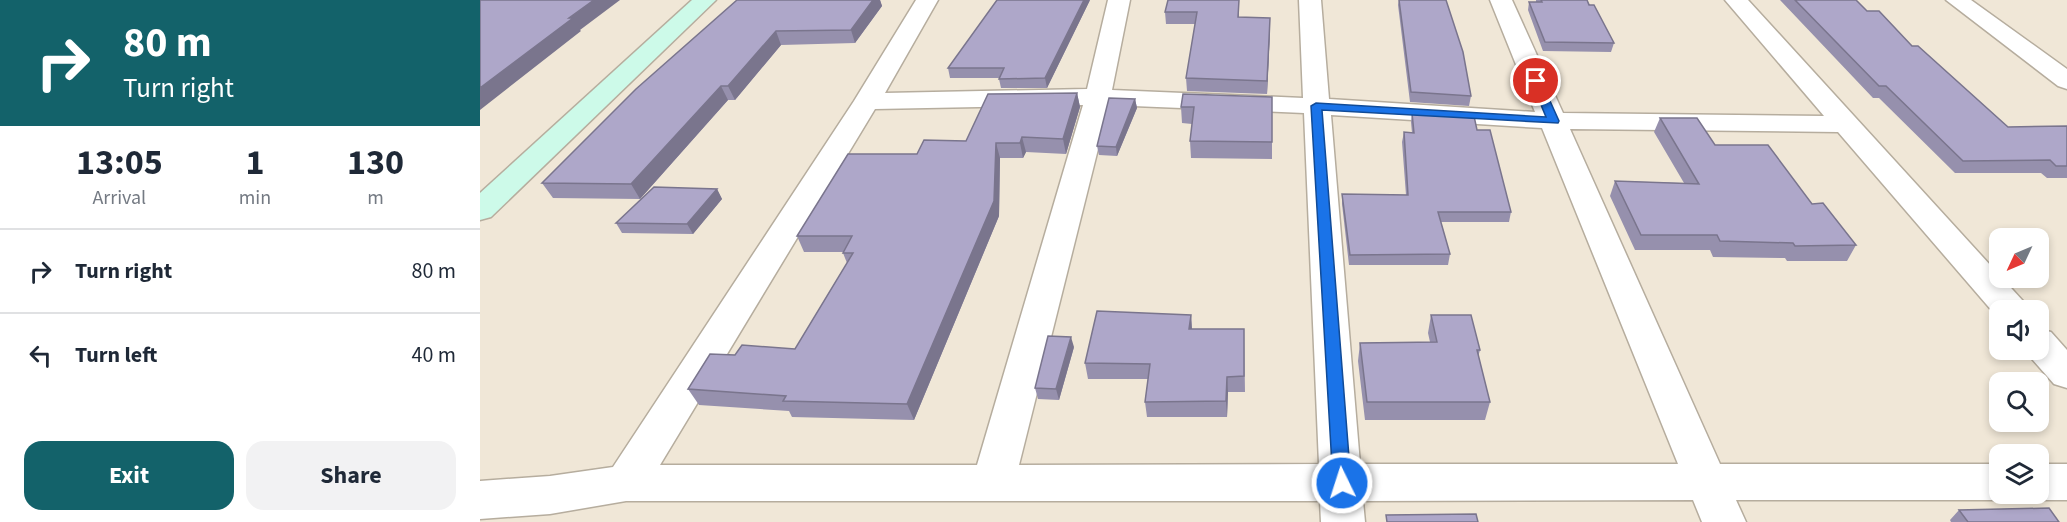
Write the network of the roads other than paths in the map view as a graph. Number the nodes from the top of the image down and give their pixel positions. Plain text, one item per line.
1 (705, 0) edge
2 (927, 0) edge
3 (1119, 0) edge
4 (1310, 0) edge
5 (1501, 0) edge
6 (1736, 0) edge
7 (1957, 0) edge
8 (2067, 81) edge
9 (1098, 97) junction
10 (867, 101) junction
11 (1316, 106) junction
12 (1554, 121) junction
13 (1846, 124) junction
14 (480, 210) edge
15 (2002, 300) edge
16 (2049, 354) edge
17 (2067, 374) edge
18 (1707, 482) junction
19 (1989, 482) edge
20 (2049, 482) edge
21 (2067, 482) edge
22 (626, 483) junction
23 (993, 483) junction
24 (480, 500) edge
25 (1342, 502) edge
26 (1724, 522) edge

1 - 14 street
2 - 10 street
3 - 9 street
4 - 11 street
5 - 12 street
6 - 13 street
7 - 8 street
9 - 10 street
9 - 11 street
9 - 23 street
10 - 22 street
11 - 12 street
11 - 25 street
12 - 13 street
12 - 18 street
13 - 15 street
16 - 17 street
18 - 19 street
18 - 25 street
18 - 26 street
20 - 21 street
22 - 23 street
22 - 24 street
23 - 25 street

